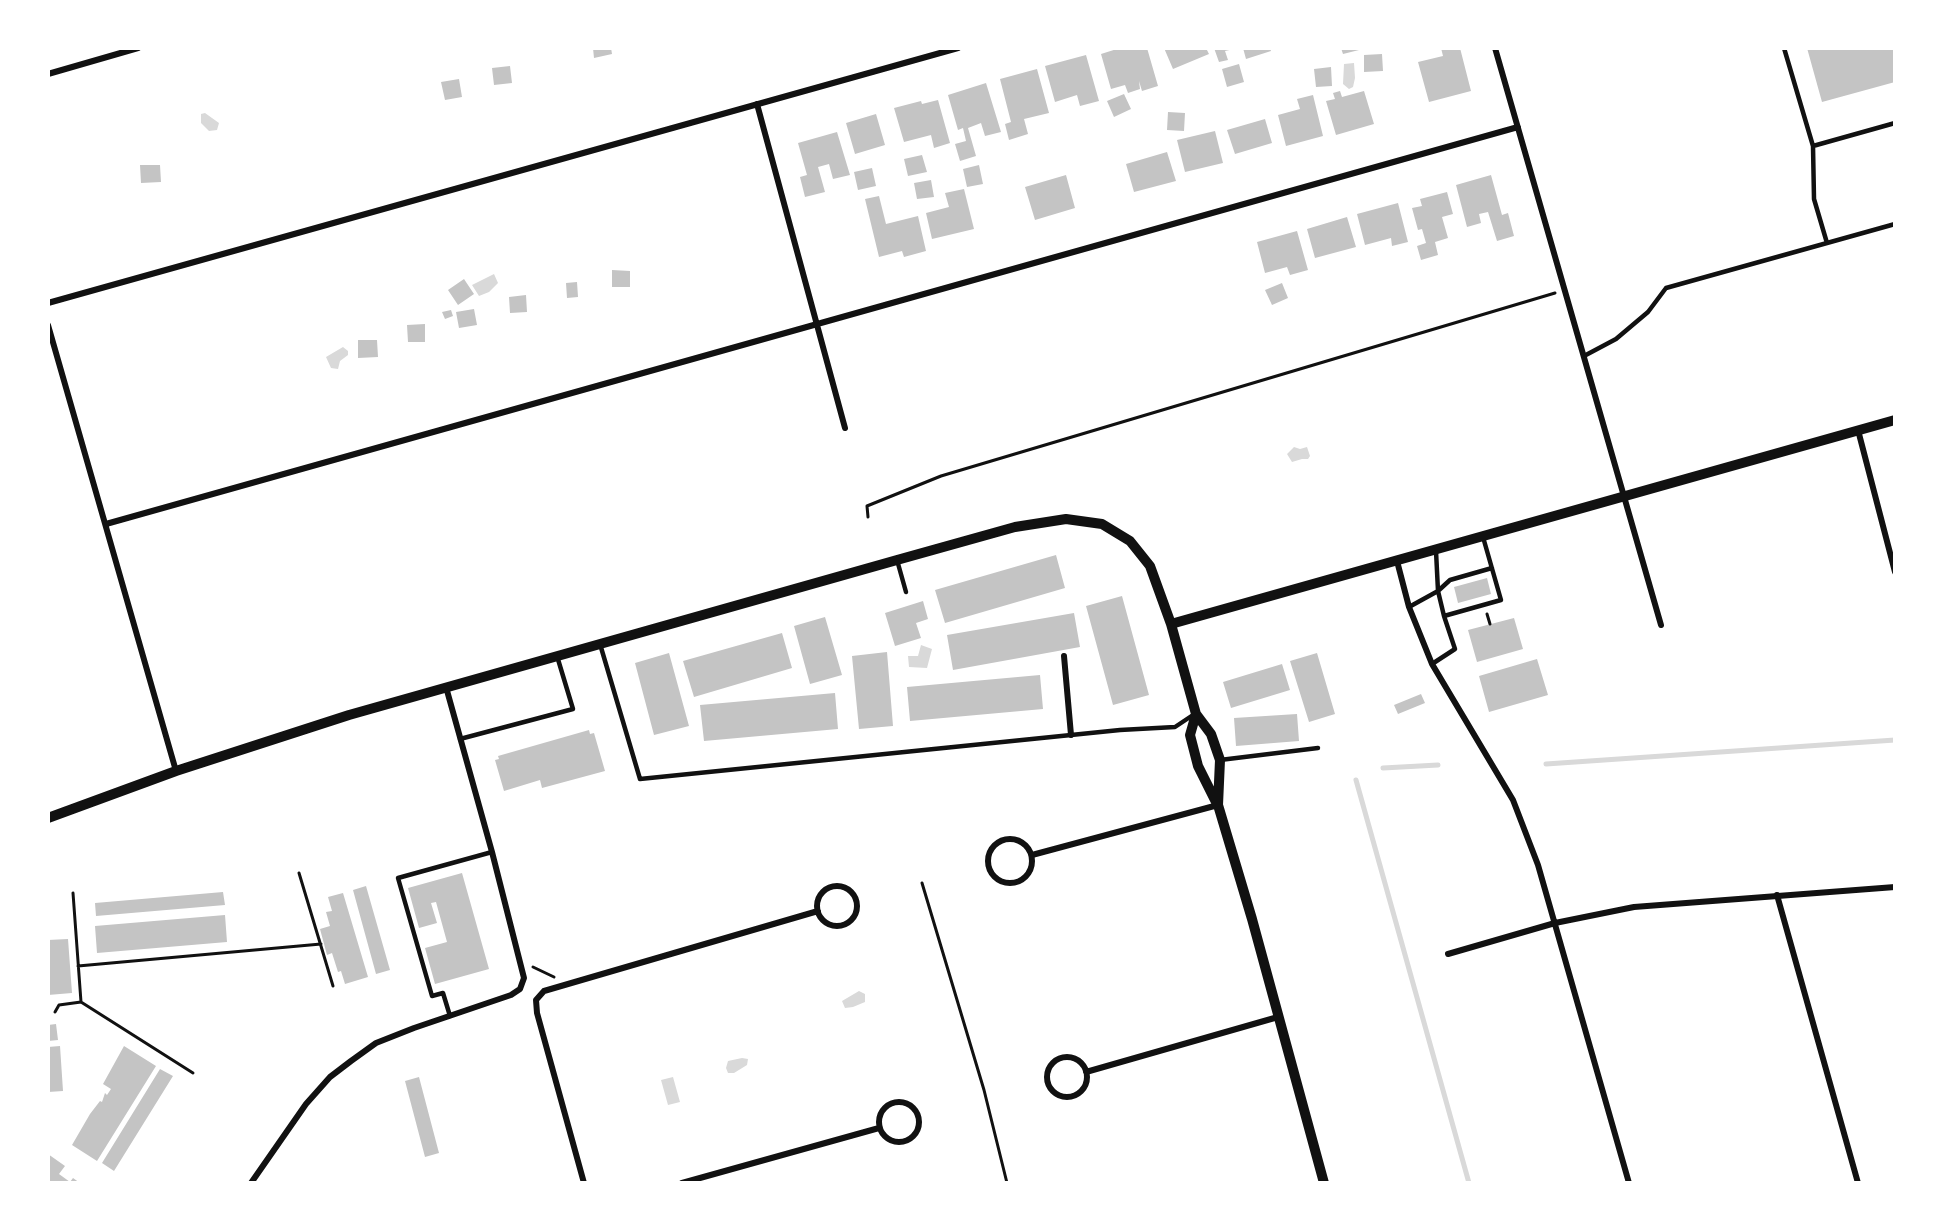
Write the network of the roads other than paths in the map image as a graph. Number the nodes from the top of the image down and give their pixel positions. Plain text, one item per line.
1 (138, 48) edge
2 (958, 48) edge
3 (1495, 48) edge
4 (1784, 48) edge
5 (48, 74) edge
6 (757, 104) junction
7 (1895, 123) edge
8 (1518, 127) junction
9 (1813, 146) junction
10 (1895, 224) edge
11 (1827, 243) junction
12 (48, 303) edge
13 (48, 325) edge
14 (817, 325) junction
15 (1584, 356) junction
16 (1895, 420) edge
17 (845, 428) dead end
18 (1858, 430) junction
19 (1624, 496) junction
20 (106, 524) junction
21 (1483, 537) junction
22 (1436, 550) junction
23 (897, 560) junction
24 (1396, 561) junction
25 (1492, 568) junction
26 (1895, 572) edge
27 (906, 591) dead end
28 (1438, 591) junction
29 (1409, 607) junction
30 (1444, 616) junction
31 (1171, 624) junction
32 (1661, 625) dead end
33 (600, 643) junction
34 (557, 656) junction
35 (1064, 656) dead end
36 (1432, 664) junction
37 (446, 687) junction
38 (1196, 714) junction
39 (1071, 735) junction
40 (460, 739) junction
41 (1318, 748) dead end
42 (1220, 760) junction
43 (176, 771) junction
44 (1218, 805) junction
45 (48, 818) edge
46 (492, 852) junction
47 (1032, 855) junction
48 (1895, 886) edge
49 (1777, 895) junction
50 (818, 911) junction
51 (1555, 923) junction
52 (1448, 954) dead end
53 (450, 1016) junction
54 (1278, 1017) junction
55 (1086, 1072) junction
56 (879, 1128) junction
57 (251, 1183) edge
58 (584, 1183) edge
59 (682, 1183) edge
60 (1324, 1183) edge
61 (1629, 1183) edge
62 (1858, 1183) edge

1 - 5 street
2 - 6 street
3 - 8 street
4 - 9 lane
6 - 12 street
6 - 14 street
7 - 9 lane
8 - 14 street
8 - 15 street
9 - 11 lane
10 - 11 lane
11 - 15 lane
13 - 20 street
14 - 17 street
14 - 20 street
15 - 19 street
16 - 18 street
18 - 19 street
18 - 26 street
19 - 21 street
19 - 32 street
20 - 43 street
21 - 22 street
21 - 25 lane
22 - 24 street
22 - 28 lane
23 - 27 lane
23 - 31 street
23 - 33 street
24 - 29 street
24 - 31 street
25 - 28 lane
25 - 30 lane
28 - 29 lane
28 - 30 lane
29 - 36 street
30 - 36 lane
31 - 38 street
33 - 34 street
33 - 39 lane
34 - 37 street
34 - 40 lane
35 - 39 street
36 - 51 street
37 - 40 street
37 - 43 street
38 - 39 lane
38 - 42 street
38 - 44 street
40 - 46 street
41 - 42 lane
42 - 44 street
43 - 45 street
44 - 47 street
44 - 54 street
46 - 53 street
46 - 53 lane
47 - 47 street
48 - 49 street
49 - 51 street
49 - 62 street
50 - 50 street
50 - 58 street
51 - 52 street
51 - 61 street
53 - 57 street
54 - 55 street
54 - 60 street
55 - 55 street
56 - 56 street
56 - 59 street

